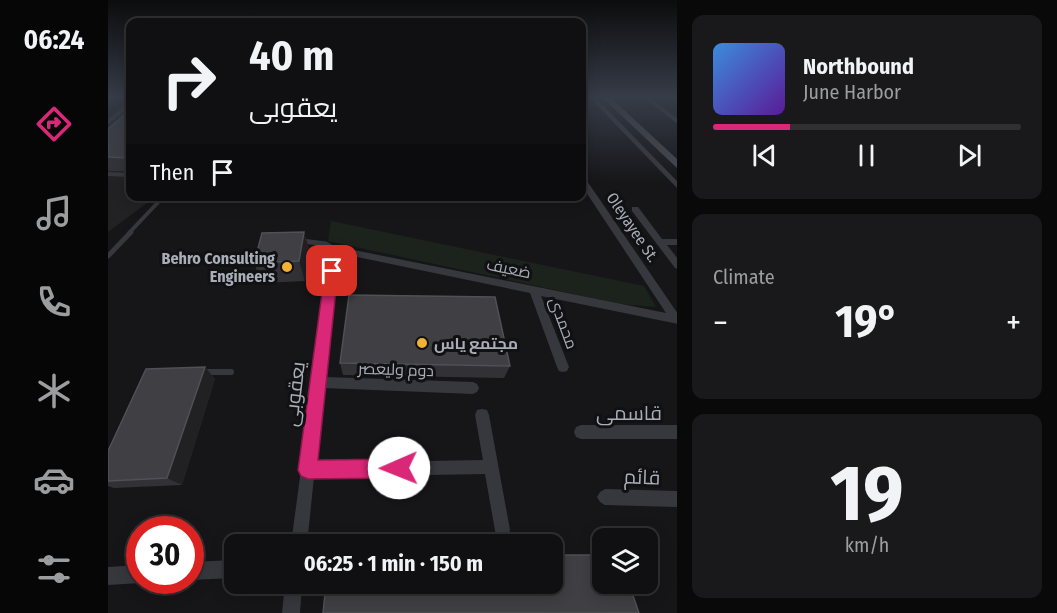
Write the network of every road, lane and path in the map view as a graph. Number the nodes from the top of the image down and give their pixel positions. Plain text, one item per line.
1 (618, 126) edge
2 (636, 126) edge
3 (649, 126) edge
4 (677, 151) edge
5 (677, 165) edge
6 (108, 174) edge
7 (126, 175) edge
8 (586, 186) edge
9 (677, 186) edge
10 (159, 201) edge
11 (635, 208) dead end
12 (292, 240) edge
13 (660, 242) junction
14 (677, 242) edge
15 (334, 249) junction
16 (108, 255) edge
17 (677, 265) edge
18 (534, 290) junction
19 (677, 321) edge
20 (563, 367) dead end
21 (196, 372) edge
22 (231, 372) dead end
23 (318, 382) junction
24 (473, 388) dead end
25 (482, 415) dead end
26 (581, 432) dead end
27 (677, 432) edge
28 (491, 467) junction
29 (308, 470) junction
30 (605, 497) dead end
31 (677, 499) edge
32 (502, 530) dead end
33 (300, 534) edge
34 (224, 570) edge
35 (204, 571) edge
36 (126, 575) edge
37 (108, 576) edge
38 (293, 594) edge
39 (291, 613) edge

1 - 9 street
2 - 5 main road
3 - 4 main road
6 - 7 lane
8 - 19 street, Oleyayee St.
10 - 16 lane
11 - 13 street
12 - 15 lane
13 - 14 street
13 - 17 street
15 - 18 street, ضعیف
15 - 23 street, یعقوبی
18 - 19 street, ضعیف
18 - 20 street, محمدی
21 - 22 lane
23 - 24 street, دوم ولیعصر
23 - 29 street, یعقوبی
25 - 28 street
26 - 27 street, قاسمی
28 - 29 street
28 - 32 street
29 - 33 street, یعقوبی
30 - 31 street, قائم
34 - 35 street
36 - 37 street
38 - 39 street

